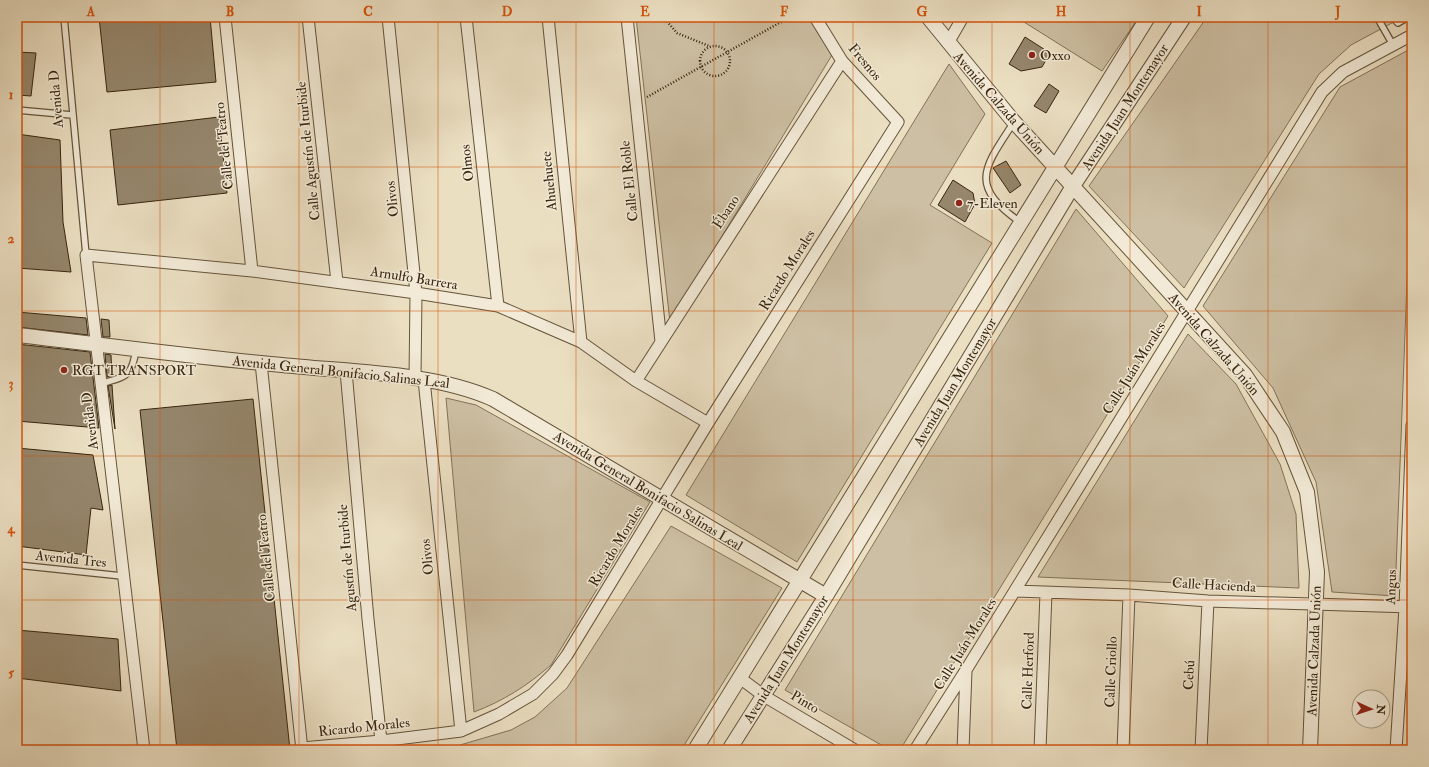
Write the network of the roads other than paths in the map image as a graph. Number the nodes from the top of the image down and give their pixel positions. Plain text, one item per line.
1 (64, 17) edge
2 (225, 17) edge
3 (308, 17) edge
4 (388, 17) edge
5 (466, 17) edge
6 (548, 17) edge
7 (627, 17) edge
8 (815, 17) edge
9 (928, 17) edge
10 (963, 17) edge
11 (1148, 17) edge
12 (1184, 17) edge
13 (1377, 17) edge
14 (1392, 17) edge
15 (1408, 17) edge
16 (1412, 35) edge
17 (948, 43) junction
18 (1393, 45) junction
19 (842, 61) junction
20 (17, 110) edge
21 (72, 115) junction
22 (898, 122) joint
23 (1014, 122) junction
24 (1055, 167) junction
25 (1073, 186) junction
26 (1020, 222) junction
27 (86, 255) junction
28 (252, 271) junction
29 (337, 282) junction
30 (416, 293) junction
31 (498, 306) junction
32 (1186, 312) junction
33 (17, 335) edge
34 (580, 342) junction
35 (661, 342) junction
36 (97, 344) junction
37 (136, 349) junction
38 (261, 363) junction
39 (346, 371) junction
40 (419, 379) junction
41 (636, 381) junction
42 (100, 384) junction
43 (708, 423) junction
44 (1412, 425) edge
45 (662, 498) junction
46 (17, 565) edge
47 (122, 576) junction
48 (800, 581) junction
49 (1015, 591) junction
50 (1046, 593) junction
51 (1129, 595) junction
52 (826, 596) junction
53 (1208, 601) junction
54 (1316, 603) junction
55 (1408, 607) edge
56 (966, 670) junction
57 (740, 678) junction
58 (764, 696) junction
59 (461, 731) junction
60 (381, 741) junction
61 (302, 749) edge
62 (144, 750) edge
63 (695, 750) edge
64 (729, 750) edge
65 (856, 750) edge
66 (915, 750) edge
67 (963, 750) edge
68 (1040, 750) edge
69 (1124, 750) edge
70 (1201, 750) edge
71 (1310, 750) edge
72 (1396, 750) edge

1 - 21 lane, Avenida D
2 - 28 street, Calle del Teatro
3 - 29 street, Calle Agustín de Iturbide
4 - 30 street, Olivos
5 - 31 street, Olmos
6 - 34 street, Ahuehuete
7 - 35 street, Calle El Roble
8 - 19 street, Fresnos
9 - 17 street, Avenida Calzada Unión
10 - 17 street
11 - 24 street, Avenida Juan Montemayor
12 - 25 street, Avenida Juan Montemayor
13 - 18 lane
14 - 15 lane
16 - 18 street, Calle Juán Morales
17 - 23 street, Avenida Calzada Unión
18 - 32 street, Calle Juán Morales
19 - 22 street, Fresnos
19 - 35 street, Ébano
20 - 21 lane
21 - 27 lane, Avenida D
22 - 43 street, Ricardo Morales
23 - 24 street, Avenida Calzada Unión
23 - 26 lane
24 - 25 street, Avenida Calzada Unión
24 - 26 street, Avenida Juan Montemayor
25 - 32 street, Avenida Calzada Unión
25 - 52 street, Avenida Juan Montemayor
26 - 48 street, Avenida Juan Montemayor
27 - 28 street, Arnulfo Barrera
27 - 36 street, Avenida D
28 - 29 street, Arnulfo Barrera
29 - 30 street, Arnulfo Barrera
30 - 31 street, Arnulfo Barrera
30 - 40 street, Olivos
31 - 34 street, Arnulfo Barrera
32 - 49 street, Calle Juán Morales
32 - 54 street, Avenida Calzada Unión
33 - 36 street, Avenida General Bonifacio Salinas Leal
34 - 41 street, Arnulfo Barrera
35 - 41 street, Ébano
36 - 37 street, Avenida General Bonifacio Salinas Leal
36 - 42 street, Avenida D
37 - 38 street, Avenida General Bonifacio Salinas Leal
37 - 42 lane
38 - 39 street, Avenida General Bonifacio Salinas Leal
38 - 61 street, Calle del Teatro
39 - 40 street, Avenida General Bonifacio Salinas Leal
39 - 60 street, Agustín de Iturbide
40 - 45 street, Avenida General Bonifacio Salinas Leal
40 - 59 street, Olivos
41 - 43 street, Arnulfo Barrera
42 - 47 street, Avenida D
43 - 45 street, Ricardo Morales
44 - 55 street, Angus
45 - 48 street, Avenida General Bonifacio Salinas Leal
45 - 59 street, Ricardo Morales
46 - 47 lane, Avenida Tres
47 - 62 street, Avenida D
48 - 52 street, Avenida General Bonifacio Salinas Leal
48 - 57 street, Avenida Juan Montemayor
49 - 50 street, Calle Hacienda
49 - 56 street, Calle Juán Morales
50 - 51 street, Calle Hacienda
50 - 68 street, Calle Herford
51 - 53 street, Calle Hacienda
51 - 69 street, Calle Criollo
52 - 58 street, Avenida Juan Montemayor
53 - 54 street, Calle Hacienda
53 - 70 street, Cebú
54 - 55 street, Calle Hacienda
54 - 71 street, Avenida Calzada Unión
55 - 72 street, Angus
56 - 66 street, Calle Juán Morales
56 - 67 street
57 - 58 street, Pinto
57 - 63 street, Avenida Juan Montemayor
58 - 64 street, Avenida Juan Montemayor
58 - 65 street, Pinto
59 - 60 street, Ricardo Morales
60 - 61 street, Ricardo Morales

